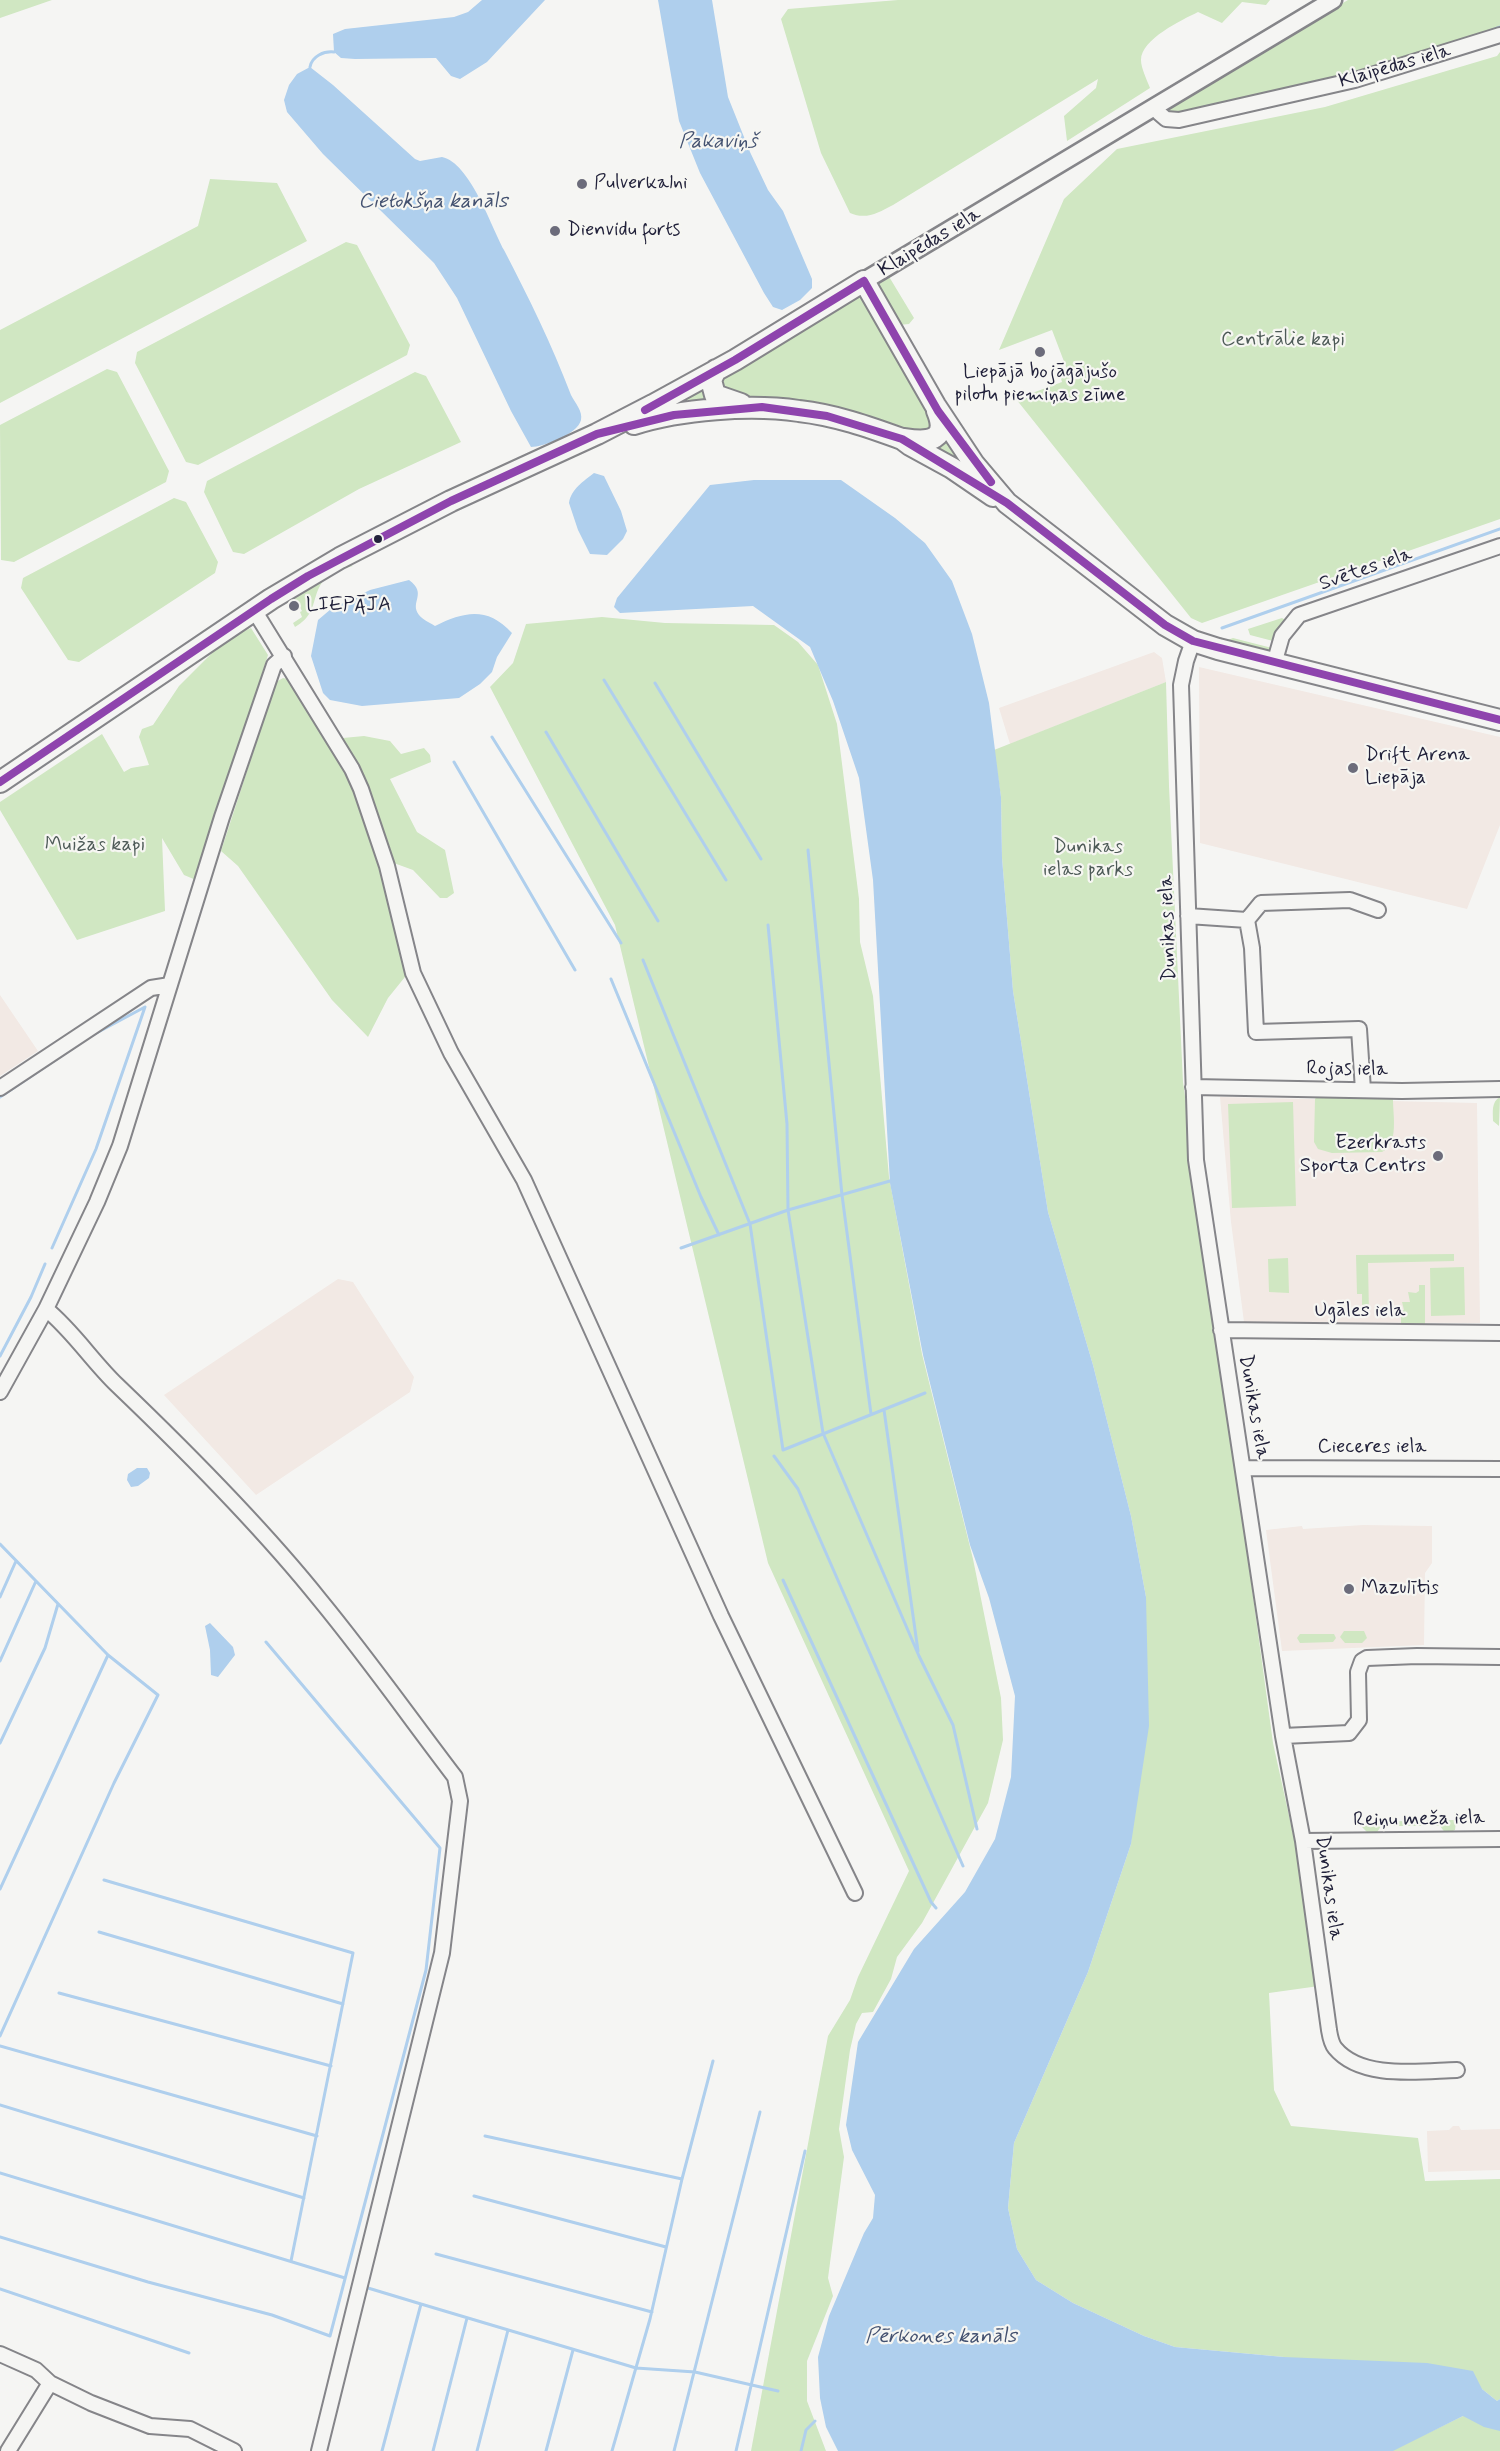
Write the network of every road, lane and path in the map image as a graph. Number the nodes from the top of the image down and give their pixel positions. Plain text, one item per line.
1 (1333, 0) edge
2 (1500, 35) edge
3 (1156, 105) junction
4 (864, 281) junction
5 (716, 370) junction
6 (935, 405) junction
7 (762, 407) junction
8 (597, 434) junction
9 (902, 439) junction
10 (1007, 503) junction
11 (1500, 546) edge
12 (254, 610) junction
13 (1193, 641) junction
14 (284, 656) junction
15 (1274, 664) junction
16 (1500, 720) edge
17 (0, 782) edge
18 (1378, 910) dead end
19 (1188, 916) junction
20 (1247, 920) junction
21 (170, 985) junction
22 (1193, 1087) junction
23 (0, 1088) edge
24 (1500, 1089) edge
25 (1363, 1090) junction
26 (46, 1309) junction
27 (1221, 1330) junction
28 (1500, 1333) edge
29 (0, 1392) edge
30 (1244, 1468) junction
31 (1500, 1469) edge
32 (1500, 1657) edge
33 (1283, 1736) junction
34 (1500, 1839) edge
35 (1303, 1841) junction
36 (855, 1893) dead end
37 (1457, 2070) dead end
38 (0, 2354) edge
39 (50, 2383) junction
40 (8, 2451) edge
41 (234, 2451) edge
42 (319, 2451) edge

1 - 3 main road, Klaipēdas iela
2 - 3 street, Klaipēdas iela
3 - 4 main road, Klaipēdas iela
4 - 5 highway, Klaipēdas iela
4 - 6 highway
5 - 7 highway
5 - 8 highway, Klaipēdas iela
6 - 9 highway
6 - 10 highway
7 - 8 highway
7 - 9 highway
8 - 12 highway, Klaipēdas iela
9 - 10 highway
10 - 13 highway
11 - 15 street, Svētes iela
12 - 14 street
12 - 17 highway, Klaipēdas iela
13 - 15 highway
13 - 19 street, Dunikas iela
14 - 21 street
14 - 36 street
15 - 16 highway
18 - 20 street
19 - 20 street
19 - 22 street, Dunikas iela
20 - 25 street
21 - 23 street
21 - 26 street
22 - 25 street, Rojas iela
22 - 27 street, Dunikas iela
24 - 25 street, Rojas iela
26 - 29 street
26 - 42 street
27 - 28 street, Ugāles iela
27 - 30 street, Dunikas iela
30 - 31 street, Cieceres iela
30 - 33 street, Dunikas iela
32 - 33 street
33 - 35 street, Dunikas iela
34 - 35 street, Reiņu meža iela
35 - 37 street, Dunikas iela
38 - 39 street
39 - 40 street
39 - 41 street

